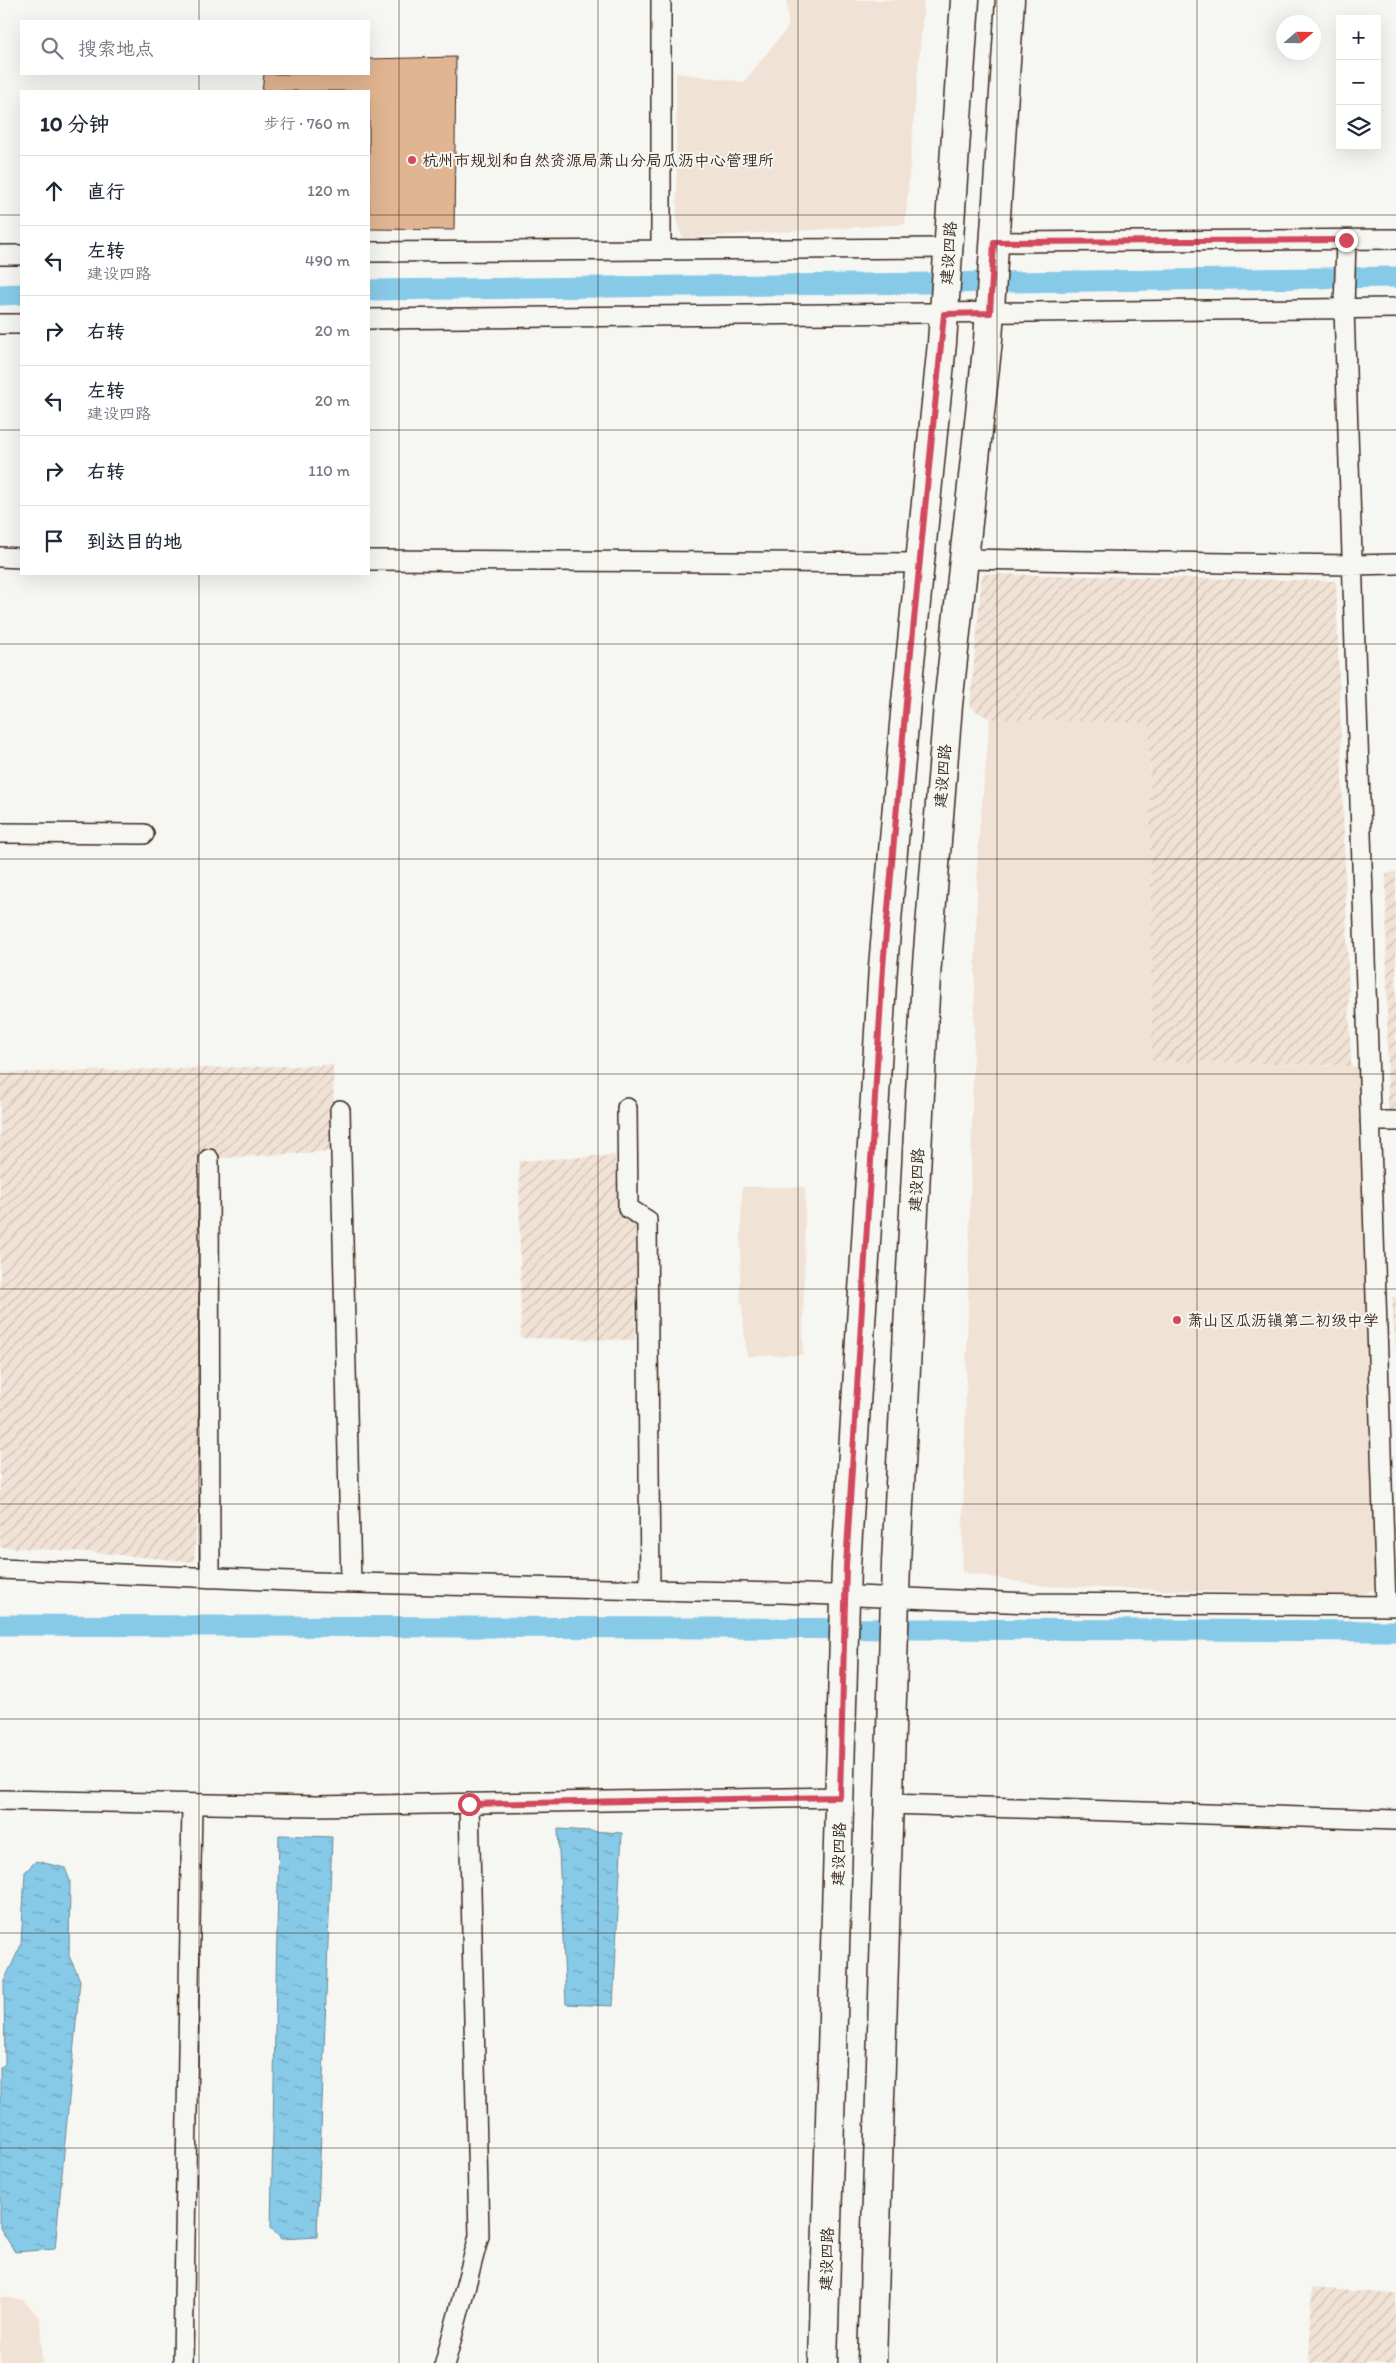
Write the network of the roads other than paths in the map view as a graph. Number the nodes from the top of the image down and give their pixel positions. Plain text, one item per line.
1 (661, 0) edge
2 (965, 0) edge
3 (1010, 0) edge
4 (1396, 239) edge
5 (1346, 240) junction
6 (994, 242) junction
7 (948, 248) junction
8 (661, 250) junction
9 (370, 252) edge
10 (0, 255) edge
11 (20, 255) edge
12 (1344, 307) junction
13 (1396, 308) edge
14 (990, 313) junction
15 (944, 314) junction
16 (370, 319) edge
17 (0, 324) edge
18 (20, 324) edge
19 (0, 558) edge
20 (20, 558) edge
21 (964, 559) junction
22 (370, 560) edge
23 (920, 563) junction
24 (1396, 564) edge
25 (1352, 565) junction
26 (0, 833) edge
27 (144, 834) dead end
28 (627, 1108) dead end
29 (340, 1110) dead end
30 (1370, 1121) junction
31 (1396, 1121) edge
32 (209, 1159) dead end
33 (0, 1569) edge
34 (210, 1578) junction
35 (351, 1583) junction
36 (650, 1590) junction
37 (1391, 1606) edge
38 (840, 1797) junction
39 (0, 1800) edge
40 (192, 1804) junction
41 (469, 1804) junction
42 (889, 1804) junction
43 (1396, 1820) edge
44 (183, 2363) edge
45 (446, 2363) edge
46 (824, 2363) edge
47 (872, 2363) edge

1 - 8 street
2 - 7 main road, 建设四路
3 - 6 main road, 建设四路
4 - 5 street
5 - 6 street
5 - 12 street
6 - 14 main road, 建设四路
7 - 8 street
7 - 15 main road, 建设四路
8 - 9 street
10 - 11 street
12 - 13 street
12 - 14 street
12 - 25 street
14 - 15 street
14 - 21 main road, 建设四路
15 - 16 street
15 - 23 main road, 建设四路
17 - 18 street
19 - 20 street
21 - 25 street
21 - 42 main road, 建设四路
22 - 23 street
23 - 38 main road, 建设四路
24 - 25 street
25 - 30 street
26 - 27 street
28 - 36 street
29 - 35 street
30 - 31 street
30 - 37 street
32 - 34 street
33 - 34 street
34 - 35 street
35 - 36 street
36 - 37 street
38 - 41 street
38 - 46 main road, 建设四路
39 - 40 street
40 - 41 street
40 - 44 street
41 - 45 street
42 - 43 street
42 - 47 main road, 建设四路

